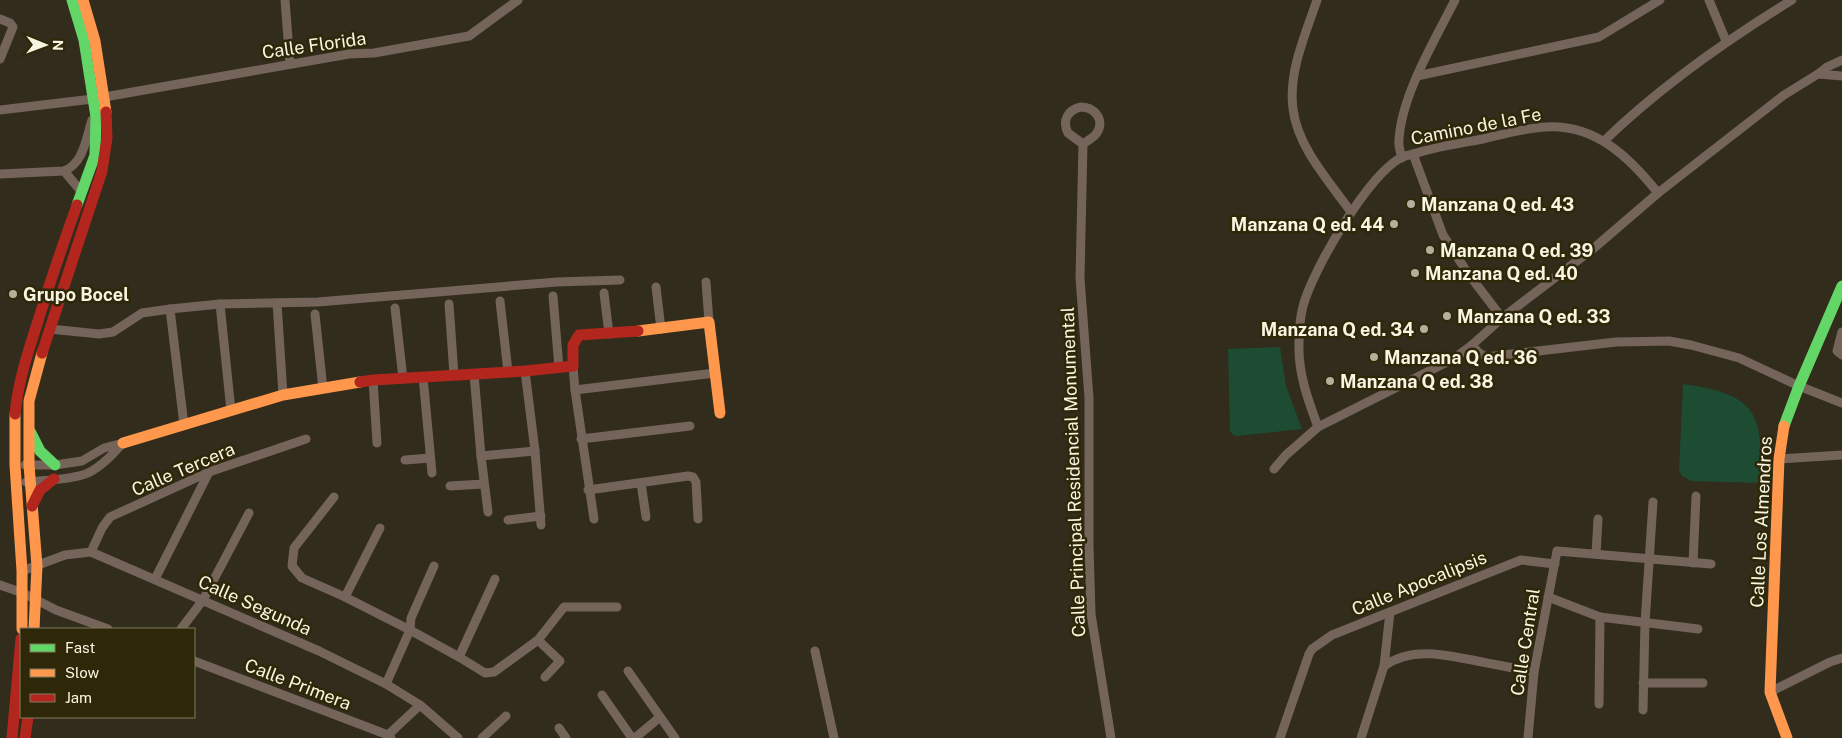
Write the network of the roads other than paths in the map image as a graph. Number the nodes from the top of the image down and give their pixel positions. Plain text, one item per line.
1 (72, 0) edge
2 (83, 0) edge
3 (285, 0) edge
4 (518, 0) edge
5 (1317, 0) edge
6 (1455, 0) edge
7 (1660, 0) edge
8 (1709, 0) edge
9 (1792, 0) edge
10 (0, 19) edge
11 (1726, 41) junction
12 (0, 59) edge
13 (1842, 60) edge
14 (290, 64) junction
15 (1818, 74) junction
16 (1417, 76) junction
17 (1842, 76) edge
18 (97, 102) junction
19 (0, 110) edge
20 (1604, 141) junction
21 (1083, 144) junction
22 (1413, 154) junction
23 (1402, 158) junction
24 (64, 171) junction
25 (0, 174) edge
26 (81, 191) junction
27 (1658, 193) junction
28 (1351, 212) junction
29 (56, 266) junction
30 (69, 271) junction
31 (620, 280) dead end
32 (706, 282) dead end
33 (656, 287) dead end
34 (604, 293) dead end
35 (1841, 293) edge
36 (553, 296) dead end
37 (500, 302) dead end
38 (277, 303) junction
39 (220, 304) junction
40 (449, 304) dead end
41 (396, 308) dead end
42 (170, 309) junction
43 (315, 314) dead end
44 (1502, 318) junction
45 (709, 322) junction
46 (50, 329) junction
47 (661, 330) junction
48 (1842, 332) edge
49 (609, 334) junction
50 (1472, 345) junction
51 (1842, 356) edge
52 (573, 366) junction
53 (559, 368) junction
54 (525, 371) junction
55 (508, 372) junction
56 (715, 373) junction
57 (474, 374) junction
58 (454, 375) junction
59 (423, 377) junction
60 (403, 379) junction
61 (373, 380) junction
62 (1799, 386) junction
63 (323, 389) junction
64 (575, 390) junction
65 (283, 395) junction
66 (1842, 403) edge
67 (232, 411) junction
68 (720, 413) dead end
69 (28, 423) junction
70 (184, 425) junction
71 (690, 426) dead end
72 (1318, 428) junction
73 (306, 439) dead end
74 (582, 439) junction
75 (123, 443) junction
76 (378, 443) dead end
77 (535, 451) junction
78 (1842, 455) edge
79 (481, 456) junction
80 (430, 458) junction
81 (1779, 459) junction
82 (405, 460) dead end
83 (82, 461) junction
84 (15, 465) junction
85 (29, 465) junction
86 (55, 465) junction
87 (1274, 469) dead end
88 (209, 472) junction
89 (87, 473) junction
90 (432, 474) dead end
91 (54, 478) junction
92 (30, 481) junction
93 (16, 483) junction
94 (641, 483) junction
95 (484, 484) junction
96 (450, 486) dead end
97 (588, 490) junction
98 (1696, 496) dead end
99 (334, 497) dead end
100 (1654, 502) dead end
101 (32, 506) junction
102 (249, 512) dead end
103 (488, 512) dead end
104 (646, 517) dead end
105 (594, 519) dead end
106 (698, 519) dead end
107 (1598, 519) dead end
108 (508, 520) dead end
109 (380, 528) dead end
110 (92, 552) junction
111 (1596, 554) junction
112 (1650, 559) junction
113 (1693, 563) junction
114 (1555, 564) junction
115 (1711, 564) dead end
116 (37, 566) junction
117 (434, 566) dead end
118 (22, 571) junction
119 (155, 579) junction
120 (495, 579) dead end
121 (0, 585) edge
122 (23, 593) junction
123 (345, 597) junction
124 (1548, 597) junction
125 (36, 600) junction
126 (203, 600) junction
127 (618, 607) dead end
128 (1390, 612) junction
129 (1600, 616) junction
130 (1645, 623) junction
131 (22, 628) edge
132 (34, 628) edge
133 (105, 628) edge
134 (182, 628) edge
135 (1698, 629) dead end
136 (410, 630) junction
137 (538, 640) junction
138 (815, 651) dead end
139 (458, 657) junction
140 (1842, 658) edge
141 (195, 661) edge
142 (1384, 666) junction
143 (628, 671) dead end
144 (1534, 672) junction
145 (20, 673) edge
146 (545, 677) dead end
147 (1703, 682) dead end
148 (1644, 683) junction
149 (386, 684) junction
150 (1770, 692) junction
151 (602, 695) dead end
152 (1599, 704) dead end
153 (420, 705) junction
154 (1643, 710) dead end
155 (506, 716) dead end
156 (660, 717) junction
157 (28, 718) edge
158 (559, 728) dead end
159 (389, 737) edge
160 (12, 738) edge
161 (25, 738) edge
162 (458, 738) edge
163 (482, 738) edge
164 (566, 738) edge
165 (633, 738) edge
166 (675, 738) edge
167 (834, 738) edge
168 (1111, 738) edge
169 (1280, 738) edge
170 (1361, 738) edge
171 (1528, 738) edge
172 (1787, 738) edge

1 - 18 main road
2 - 18 main road
3 - 14 street
4 - 14 street, Calle Florida
5 - 28 street
6 - 16 street
7 - 16 street
8 - 11 street
9 - 11 street
10 - 12 street
11 - 20 street
13 - 15 street
14 - 18 street, Calle Florida
15 - 17 street
15 - 27 street
16 - 23 street
18 - 19 street, Calle Florida
18 - 24 street
18 - 26 main road
18 - 30 main road
20 - 22 street, Camino de la Fe
20 - 27 street, Camino de la Fe
21 - 21 street
21 - 168 street, Calle Principal Residencial Monumental
22 - 23 street, Camino de la Fe
22 - 44 street
23 - 28 street, Camino de la Fe
24 - 25 street
24 - 26 street
26 - 29 main road
27 - 44 street
28 - 72 street, Camino de la Fe
29 - 30 main road
29 - 84 main road
30 - 46 main road
31 - 38 street
32 - 45 street
33 - 47 street
34 - 49 street
35 - 62 main road, Calle Los Almendros
36 - 53 street
37 - 55 street
38 - 39 street
38 - 65 street
39 - 42 street
39 - 67 street
40 - 58 street
41 - 60 street
42 - 46 street
42 - 70 street
43 - 63 street
44 - 50 street
45 - 47 main road
45 - 56 main road
46 - 69 main road
47 - 49 main road
48 - 51 street
49 - 52 main road
50 - 62 street
50 - 72 street
52 - 53 main road
52 - 64 street
53 - 54 main road
54 - 55 main road
54 - 77 street
55 - 57 main road
56 - 64 street
56 - 68 main road
57 - 58 main road
57 - 79 street
58 - 59 main road
59 - 60 main road
59 - 80 street
60 - 61 main road
61 - 63 main road
61 - 76 street
62 - 66 street
62 - 81 main road, Calle Los Almendros
63 - 65 main road
64 - 74 street
65 - 67 main road
67 - 70 main road
69 - 85 main road
69 - 86 main road
70 - 75 main road
71 - 74 street
72 - 87 street
73 - 88 street, Calle Tercera
74 - 97 street
75 - 83 street
75 - 89 street
77 - 79 street
77 - 108 street
78 - 81 street
79 - 95 street
80 - 82 street
80 - 90 street
81 - 150 main road, Calle Los Almendros
83 - 86 street
83 - 89 street
84 - 85 street
84 - 93 main road
85 - 86 street
85 - 92 main road
88 - 110 street, Calle Tercera
88 - 119 street
89 - 91 street
91 - 92 street
91 - 101 main road
92 - 93 street
92 - 101 main road
93 - 118 main road
94 - 97 street
94 - 104 street
94 - 106 street
95 - 96 street
95 - 103 street
97 - 105 street
98 - 113 street
99 - 123 street
100 - 112 street
101 - 116 main road
102 - 126 street
107 - 111 street
109 - 123 street
110 - 116 street, Calle Segunda
110 - 119 street, Calle Segunda
111 - 112 street
111 - 114 street, Calle Central
112 - 113 street
112 - 130 street
113 - 115 street
114 - 124 street, Calle Central
114 - 128 street, Calle Apocalipsis
116 - 118 street, Calle Segunda
116 - 125 main road
117 - 136 street
118 - 122 main road
119 - 126 street, Calle Segunda
120 - 139 street
121 - 122 street
122 - 125 street
122 - 131 main road
123 - 136 street
124 - 129 street
124 - 144 street, Calle Central
125 - 132 main road
125 - 133 street
126 - 134 street
126 - 149 street, Calle Segunda
127 - 137 street
128 - 142 street
128 - 169 street, Calle Apocalipsis
129 - 130 street
129 - 152 street
130 - 135 street
130 - 148 street
136 - 139 street
136 - 149 street
137 - 139 street
137 - 146 street
138 - 167 street
140 - 150 street
141 - 159 street, Calle Primera
142 - 144 street
142 - 170 street
143 - 156 street
144 - 171 street, Calle Central
145 - 160 main road
147 - 148 street
148 - 154 street
149 - 153 street, Calle Segunda
150 - 172 main road, Calle Los Almendros
151 - 165 street
153 - 159 street
153 - 162 street, Calle Segunda
155 - 163 street
156 - 165 street
156 - 166 street
157 - 161 main road
158 - 164 street

